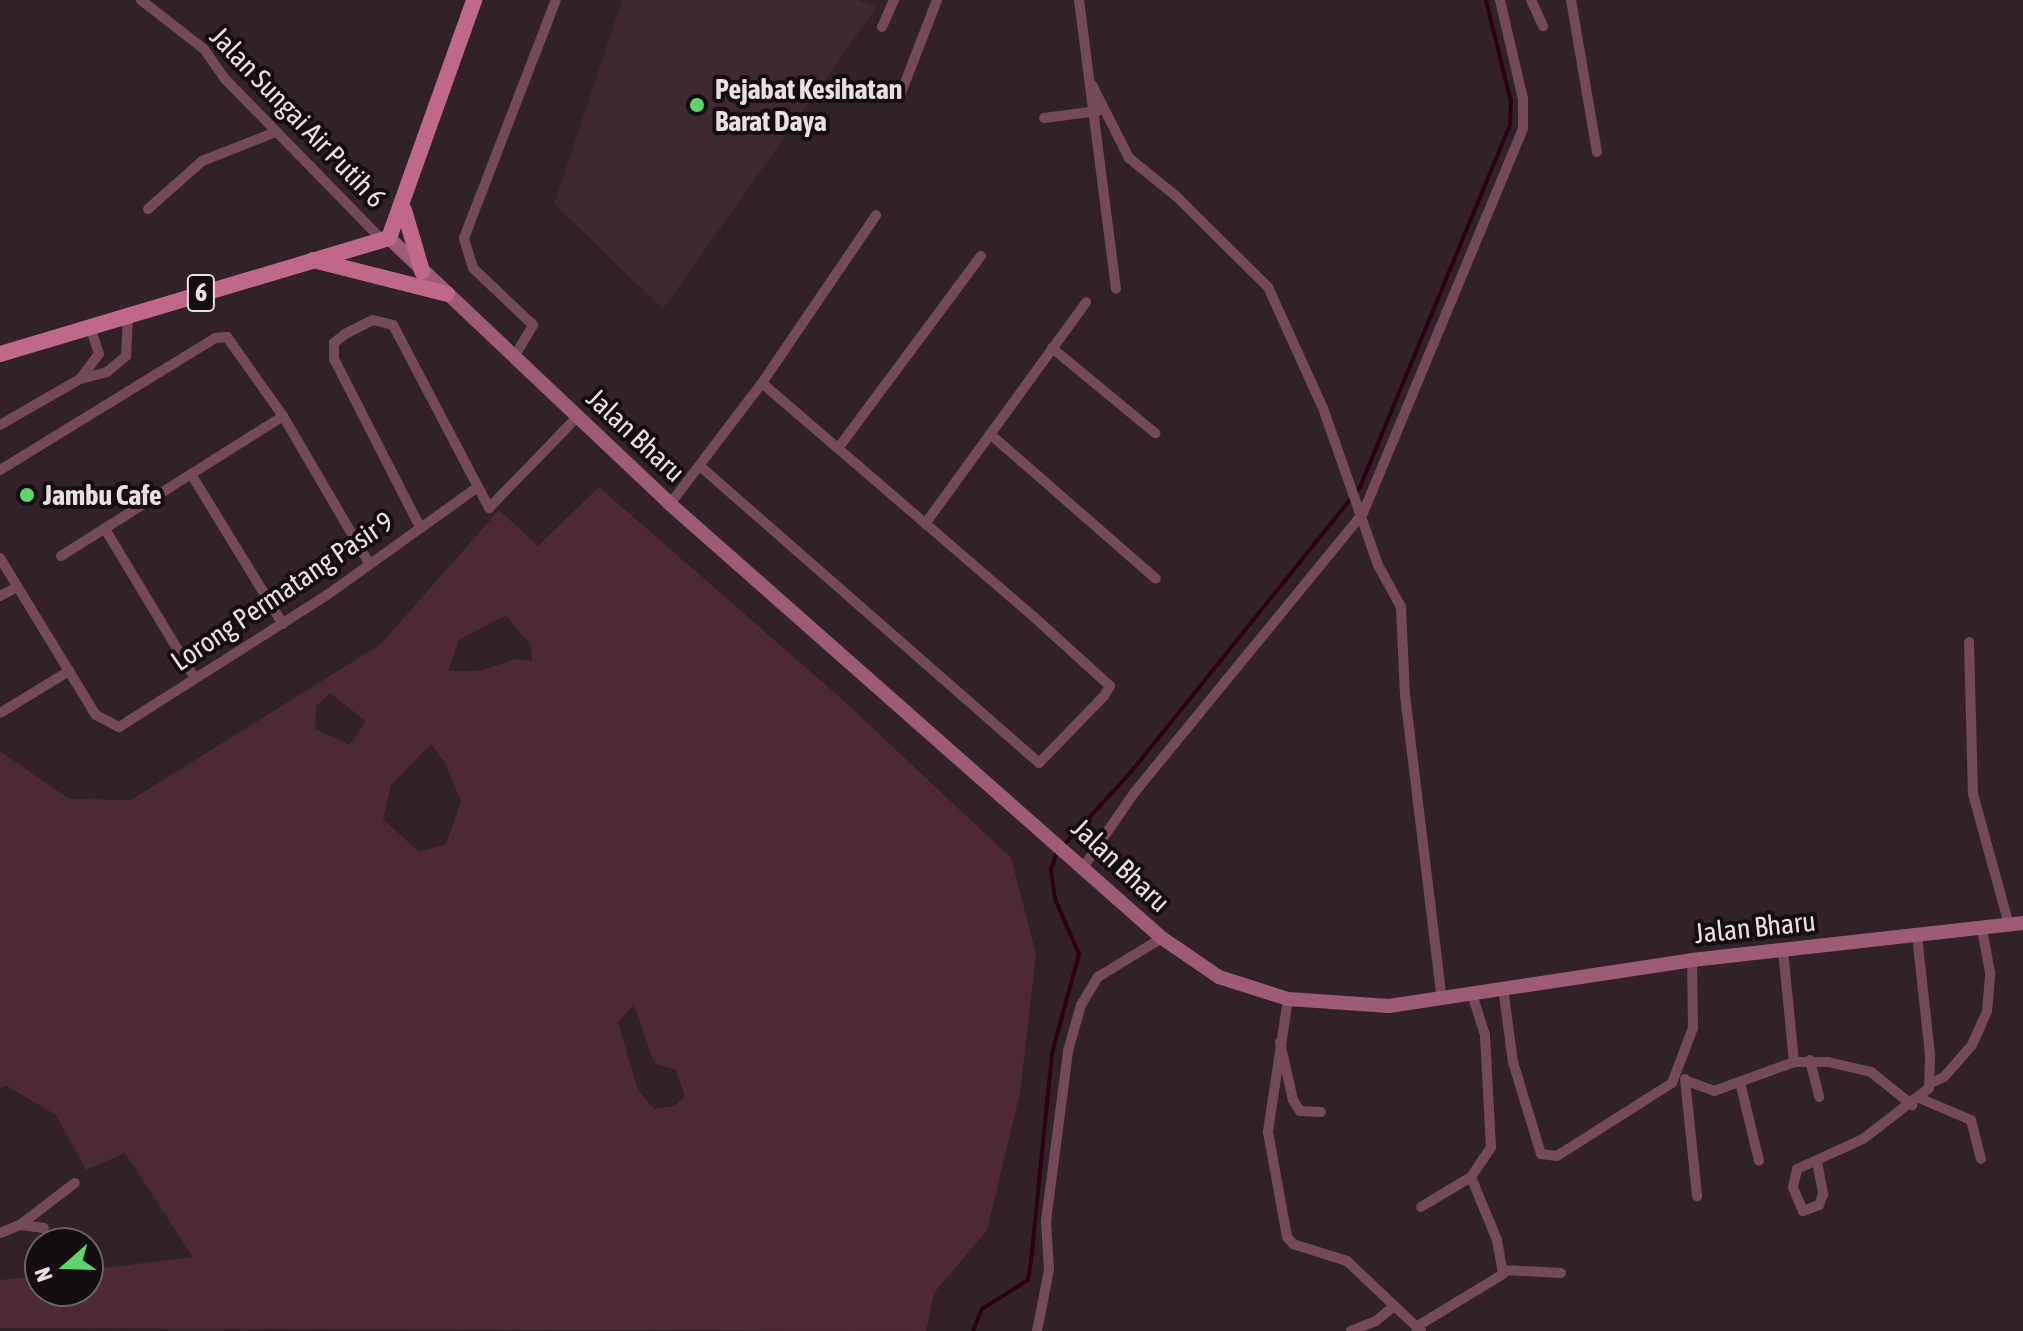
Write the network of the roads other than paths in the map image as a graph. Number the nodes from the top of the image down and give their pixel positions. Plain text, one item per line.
1 (141, 0) edge
2 (474, 0) edge
3 (556, 0) edge
4 (894, 0) edge
5 (937, 0) edge
6 (1079, 0) edge
7 (1500, 0) edge
8 (1531, 0) edge
9 (1571, 0) edge
10 (1543, 26) dead end
11 (882, 27) dead end
12 (1092, 85) junction
13 (899, 98) dead end
14 (1106, 109) junction
15 (1092, 112) junction
16 (1044, 118) dead end
17 (276, 132) junction
18 (1597, 152) dead end
19 (404, 208) junction
20 (148, 209) dead end
21 (876, 215) dead end
22 (385, 239) junction
23 (981, 256) dead end
24 (312, 260) junction
25 (422, 271) junction
26 (1116, 289) dead end
27 (447, 294) junction
28 (1086, 302) dead end
29 (128, 316) junction
30 (90, 327) junction
31 (1052, 348) junction
32 (0, 354) edge
33 (514, 357) junction
34 (80, 379) junction
35 (762, 383) junction
36 (283, 416) junction
37 (578, 416) junction
38 (0, 425) edge
39 (1155, 433) dead end
40 (990, 434) junction
41 (839, 447) junction
42 (701, 467) junction
43 (0, 470) edge
44 (191, 474) junction
45 (475, 489) junction
46 (670, 504) junction
47 (1363, 513) junction
48 (925, 524) junction
49 (420, 527) junction
50 (105, 529) junction
51 (61, 556) dead end
52 (0, 558) edge
53 (369, 563) junction
54 (1156, 579) dead end
55 (17, 587) junction
56 (0, 596) edge
57 (283, 624) junction
58 (1969, 642) dead end
59 (69, 671) junction
60 (195, 678) junction
61 (0, 713) edge
62 (1084, 866) junction
63 (2016, 924) edge
64 (1982, 929) junction
65 (1917, 936) junction
66 (1162, 938) junction
67 (1783, 950) junction
68 (1692, 960) junction
69 (1503, 988) junction
70 (1472, 994) junction
71 (1288, 999) junction
72 (1442, 999) junction
73 (1280, 1042) junction
74 (1810, 1060) junction
75 (1794, 1062) junction
76 (1680, 1066) junction
77 (1687, 1081) junction
78 (1740, 1082) junction
79 (1931, 1083) junction
80 (1819, 1097) dead end
81 (1916, 1102) junction
82 (1321, 1112) dead end
83 (1981, 1159) dead end
84 (1759, 1161) dead end
85 (1817, 1162) junction
86 (1471, 1177) junction
87 (75, 1183) dead end
88 (1697, 1196) dead end
89 (1421, 1207) dead end
90 (20, 1225) junction
91 (36, 1227) edge
92 (0, 1233) edge
93 (1503, 1270) junction
94 (1561, 1273) dead end
95 (1394, 1306) junction
96 (1418, 1329) edge
97 (1037, 1331) edge
98 (1351, 1331) edge

1 - 17 street, Jalan Sungai Air Putih 6
2 - 19 main road
3 - 33 street
4 - 11 street
5 - 13 street
6 - 12 street
7 - 47 street
8 - 10 street
9 - 18 street
12 - 14 street
12 - 15 street
14 - 15 street
14 - 47 street
15 - 16 street
15 - 26 street
17 - 20 street
17 - 22 street, Jalan Sungai Air Putih 6
19 - 22 main road
19 - 25 main road
21 - 35 street
22 - 24 main road, 6
22 - 25 main road, Jalan Bharu
23 - 41 street
24 - 27 main road
24 - 29 main road, 6
25 - 27 main road, Jalan Bharu
27 - 33 main road, Jalan Bharu
28 - 31 street
29 - 30 main road, 6
29 - 34 street
30 - 32 main road, 6
30 - 34 street
31 - 39 street
31 - 40 street
33 - 37 main road, Jalan Bharu
34 - 38 street
35 - 41 street
35 - 42 street
36 - 43 street
36 - 44 street
36 - 53 street
37 - 45 street
37 - 46 main road, Jalan Bharu
40 - 48 street
40 - 54 street
41 - 48 street
42 - 46 street
42 - 48 street
44 - 50 street
44 - 57 street
45 - 49 street, Lorong Permatang Pasir 9
45 - 49 street
46 - 62 main road, Jalan Bharu
47 - 62 street
47 - 72 street
49 - 53 street, Lorong Permatang Pasir 9
50 - 51 street
50 - 60 street
52 - 55 street
53 - 57 street, Lorong Permatang Pasir 9
55 - 56 street
55 - 59 street
57 - 60 street, Lorong Permatang Pasir 9
58 - 63 street
59 - 60 street, Lorong Permatang Pasir 9
59 - 61 street
62 - 66 main road, Jalan Bharu
63 - 64 main road, Jalan Bharu
64 - 65 main road, Jalan Bharu
64 - 79 street
65 - 67 main road, Jalan Bharu
65 - 79 street
66 - 71 main road, Jalan Bharu
66 - 97 street
67 - 68 main road, Jalan Bharu
67 - 75 street
68 - 69 main road, Jalan Bharu
68 - 76 street
69 - 70 main road, Jalan Bharu
69 - 76 street
70 - 72 main road, Jalan Bharu
70 - 86 street
71 - 72 main road, Jalan Bharu
71 - 73 street
73 - 82 street
73 - 95 street
74 - 75 street
74 - 80 street
74 - 81 street
75 - 78 street
76 - 77 street
77 - 78 street
77 - 88 street
78 - 84 street
79 - 81 street
81 - 83 street
81 - 85 street
85 - 85 street
86 - 89 street
86 - 93 street
87 - 90 street
90 - 91 street
90 - 92 street
93 - 94 street
93 - 96 street
95 - 96 street
95 - 98 street

